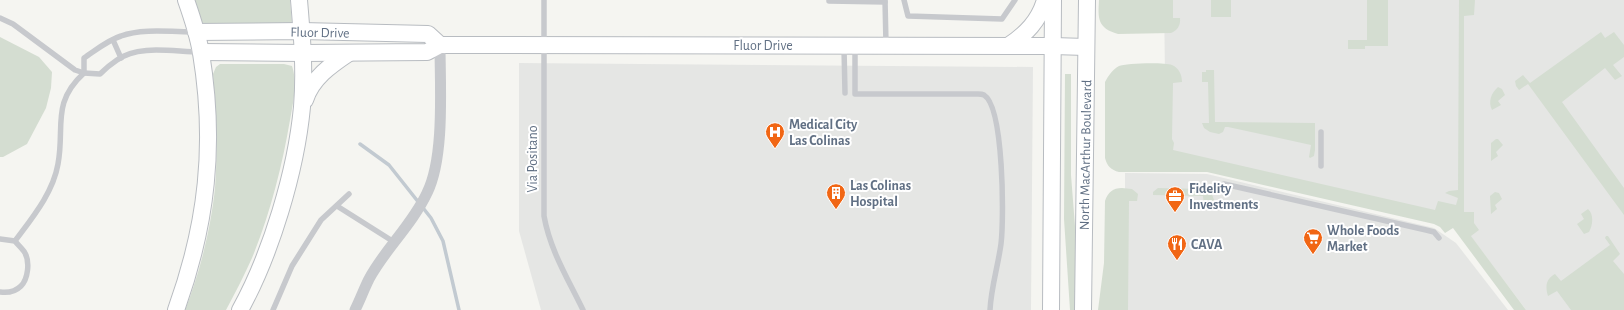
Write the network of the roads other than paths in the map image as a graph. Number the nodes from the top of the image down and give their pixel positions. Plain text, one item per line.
1 (186, 0) edge
2 (299, 0) edge
3 (544, 0) edge
4 (829, 0) edge
5 (904, 0) edge
6 (1015, 0) edge
7 (1045, 0) edge
8 (1053, 0) edge
9 (1087, 0) edge
10 (865, 1) edge
11 (885, 1) edge
12 (0, 18) edge
13 (302, 31) junction
14 (196, 32) junction
15 (113, 40) junction
16 (440, 45) junction
17 (545, 45) junction
18 (849, 46) junction
19 (886, 46) junction
20 (1008, 46) junction
21 (1052, 46) junction
22 (1086, 48) junction
23 (200, 52) junction
24 (303, 53) junction
25 (349, 53) junction
26 (121, 58) junction
27 (84, 73) junction
28 (845, 93) dead end
29 (302, 107) junction
30 (1321, 132) dead end
31 (1321, 166) dead end
32 (1224, 184) dead end
33 (350, 194) dead end
34 (337, 206) junction
35 (1439, 238) dead end
36 (0, 239) edge
37 (15, 241) junction
38 (394, 242) junction
39 (0, 292) edge
40 (176, 310) edge
41 (240, 310) edge
42 (273, 310) edge
43 (355, 310) edge
44 (584, 310) edge
45 (990, 310) edge
46 (1051, 310) edge
47 (1083, 310) edge

1 - 14 main road
2 - 13 main road
3 - 17 lane, Via Positano
4 - 10 lane
5 - 6 lane
7 - 20 main road
8 - 21 main road
9 - 22 main road, North MacArthur Boulevard
10 - 11 lane
11 - 19 lane
12 - 27 lane
13 - 14 main road, Fluor Drive
13 - 16 main road, Fluor Drive
13 - 24 main road
14 - 15 lane
14 - 23 main road
15 - 26 lane
15 - 27 lane
16 - 17 main road, Fluor Drive
16 - 25 main road, Fluor Drive
16 - 38 street
17 - 18 main road, Fluor Drive
17 - 44 lane, Via Positano
18 - 19 main road, Fluor Drive
18 - 28 lane
18 - 45 lane
19 - 20 main road, Fluor Drive
20 - 21 main road, Fluor Drive
21 - 22 main road, Fluor Drive
21 - 46 main road
22 - 47 main road, North MacArthur Boulevard
23 - 24 main road, Fluor Drive
23 - 26 lane
23 - 40 main road
24 - 25 main road, Fluor Drive
24 - 29 main road
25 - 29 main road
26 - 27 lane
27 - 37 lane
29 - 41 main road
30 - 31 lane
32 - 35 lane
33 - 34 lane
34 - 38 lane
34 - 42 lane
36 - 37 lane
37 - 39 lane
38 - 43 street

